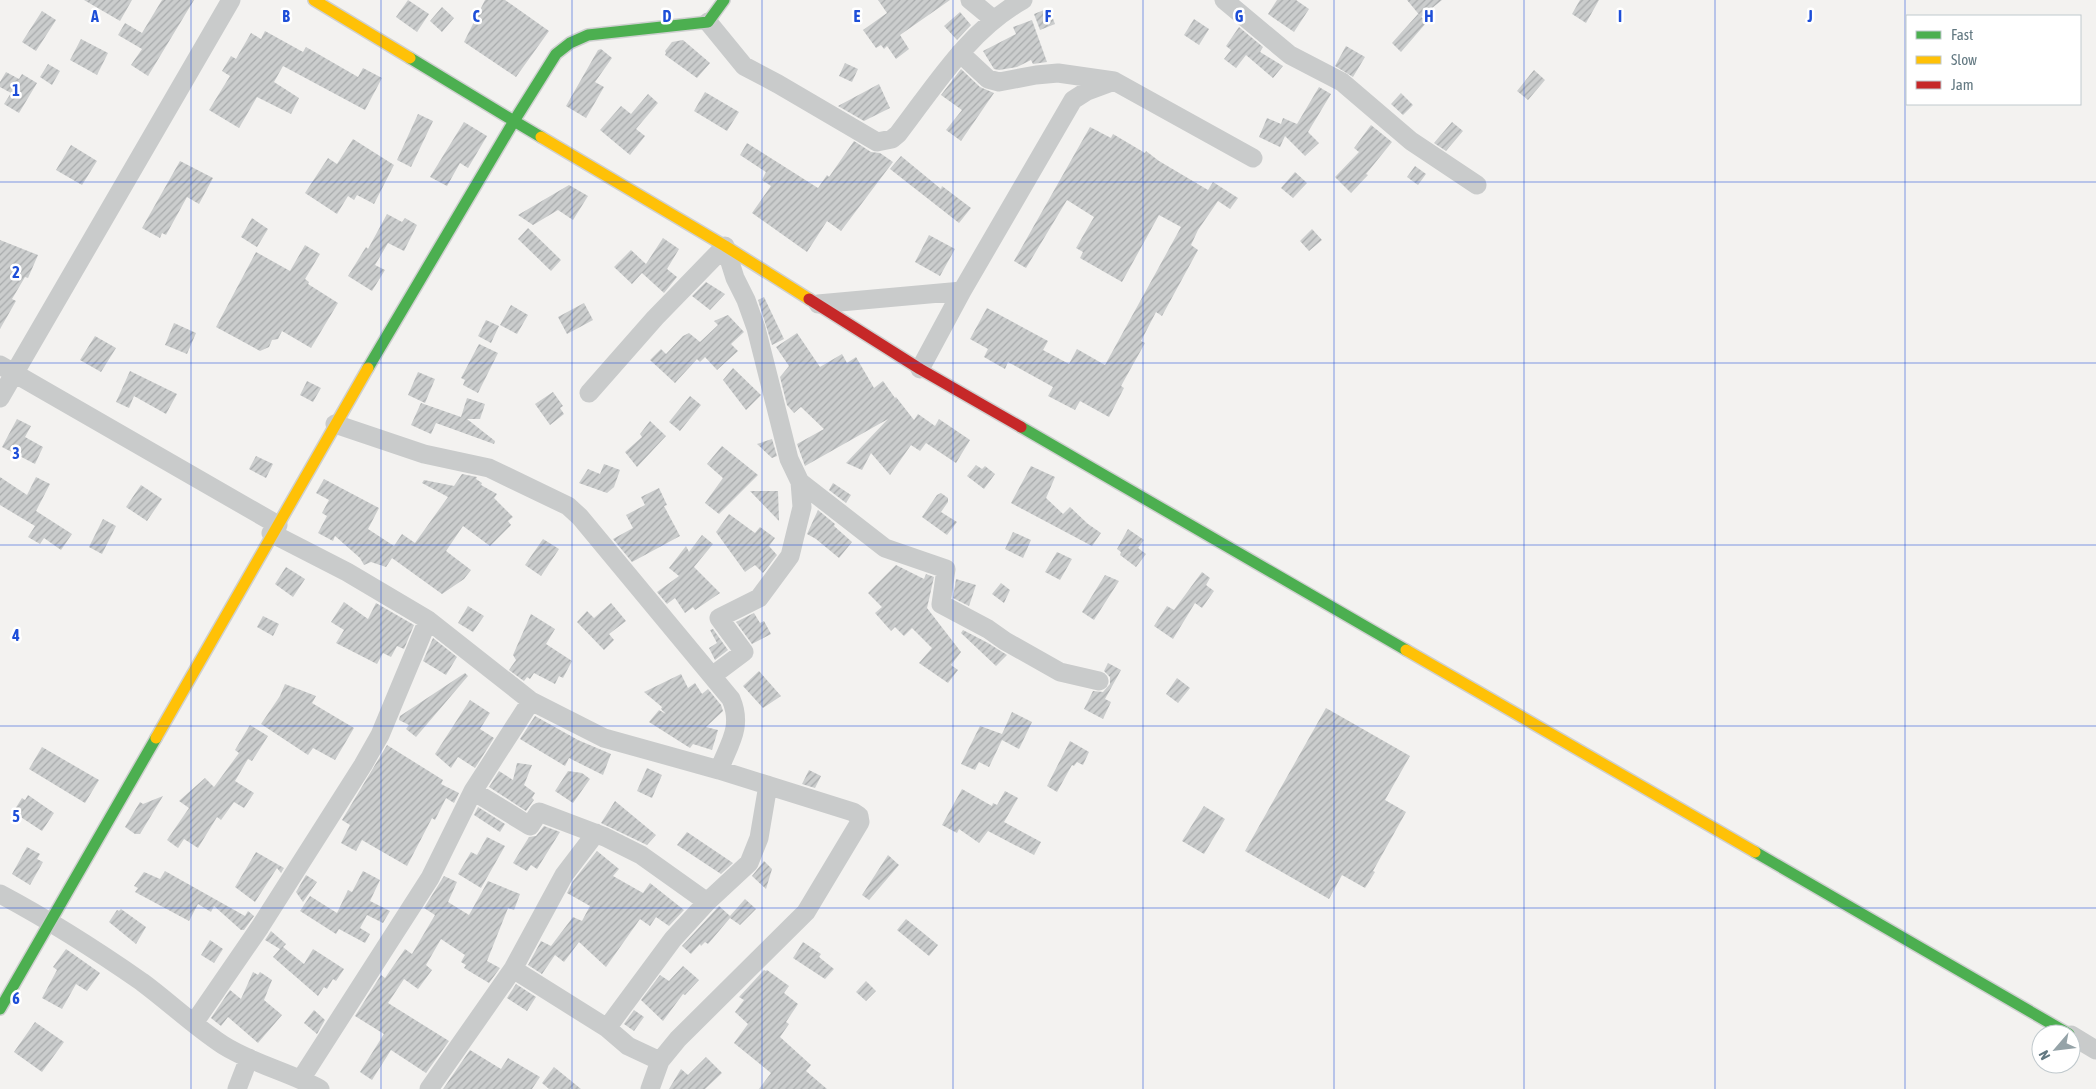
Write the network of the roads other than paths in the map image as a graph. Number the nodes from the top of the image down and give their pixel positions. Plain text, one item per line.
1 (231, 0) edge
2 (314, 0) edge
3 (724, 0) edge
4 (970, 0) edge
5 (1022, 0) edge
6 (1224, 0) edge
7 (344, 7) edge
8 (993, 19) junction
9 (708, 22) junction
10 (960, 53) junction
11 (1114, 81) junction
12 (514, 121) junction
13 (1253, 158) dead end
14 (1477, 185) dead end
15 (725, 246) junction
16 (962, 291) junction
17 (818, 304) junction
18 (7, 369) edge
19 (920, 369) junction
20 (589, 393) dead end
21 (0, 398) edge
22 (335, 424) junction
23 (800, 482) junction
24 (275, 529) junction
25 (428, 620) junction
26 (712, 676) junction
27 (1098, 681) dead end
28 (531, 701) junction
29 (718, 770) junction
30 (768, 785) junction
31 (473, 791) junction
32 (596, 833) junction
33 (0, 894) edge
34 (707, 902) junction
35 (51, 922) junction
36 (513, 969) junction
37 (0, 1009) edge
38 (194, 1023) junction
39 (2051, 1024) edge
40 (607, 1028) junction
41 (2081, 1041) edge
42 (2096, 1050) edge
43 (249, 1058) junction
44 (660, 1061) junction
45 (301, 1079) junction
46 (237, 1089) edge
47 (320, 1089) edge
48 (430, 1089) edge
49 (650, 1089) edge

1 - 18 street
2 - 7 street
3 - 9 street
4 - 8 street
5 - 8 street
6 - 14 street
7 - 12 street
8 - 10 street
9 - 10 street
9 - 12 street
10 - 11 street
11 - 13 street
11 - 16 street
12 - 15 street
12 - 22 street
15 - 17 street
15 - 20 street
15 - 23 street
16 - 17 street
16 - 19 street
17 - 19 street
18 - 21 street
18 - 24 street
19 - 39 street
22 - 24 street
22 - 26 street
23 - 26 street
23 - 27 street
24 - 25 street
24 - 35 street
25 - 28 street
25 - 38 street
26 - 29 street
28 - 29 street
28 - 31 street
29 - 30 street
30 - 34 street
30 - 44 street
31 - 32 street
31 - 45 street
32 - 34 street
32 - 36 street
33 - 35 street
34 - 40 street
35 - 37 street
35 - 38 street
36 - 40 street
36 - 48 street
38 - 43 street
40 - 44 street
41 - 42 street
43 - 45 street
43 - 46 street
44 - 49 street
45 - 47 street

